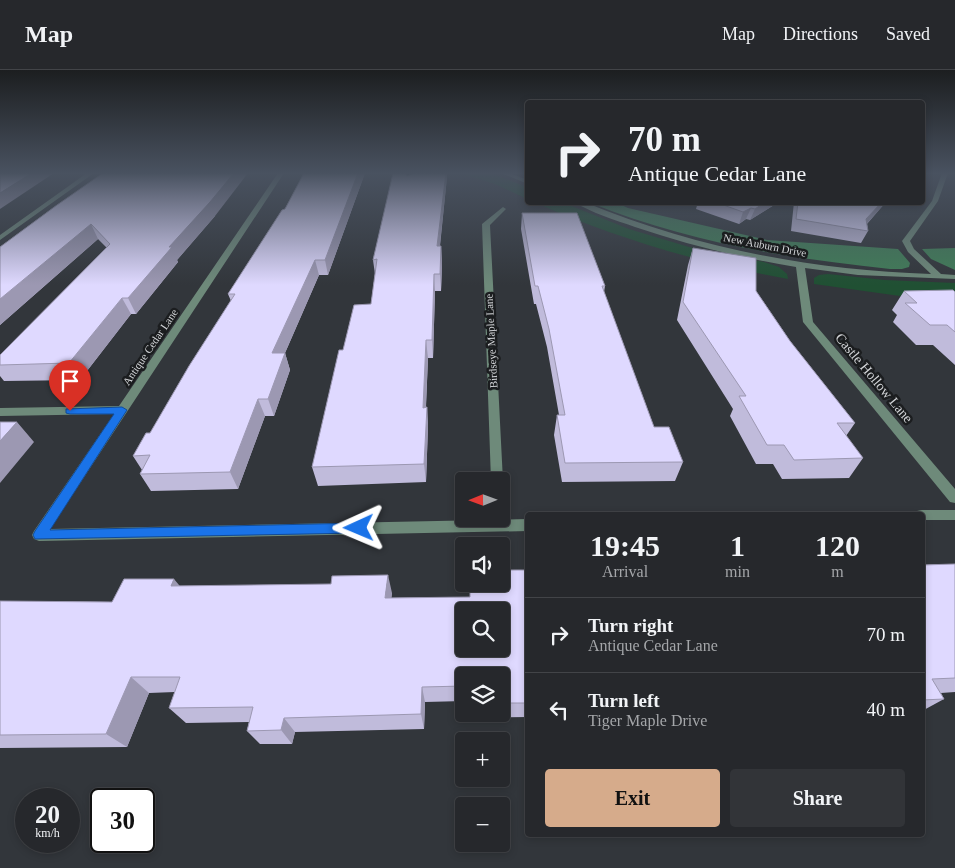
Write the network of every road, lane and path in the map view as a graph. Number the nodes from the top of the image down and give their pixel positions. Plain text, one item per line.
1 (38, 210) edge
2 (257, 210) edge
3 (501, 210) edge
4 (595, 210) edge
5 (929, 210) edge
6 (0, 238) edge
7 (800, 264) junction
8 (939, 277) junction
9 (955, 277) edge
10 (122, 410) junction
11 (0, 412) edge
12 (497, 472) edge
13 (955, 498) edge
14 (925, 515) edge
15 (955, 515) edge
16 (455, 523) edge
17 (510, 523) edge
18 (525, 525) edge

1 - 6 street
2 - 10 street, Antique Cedar Lane
3 - 12 street, Birdseye Maple Lane
4 - 7 street, New Auburn Drive
5 - 8 street
7 - 8 street, New Auburn Drive
7 - 13 street, Castle Hollow Lane
8 - 9 street, New Auburn Drive
10 - 11 street
10 - 16 street, Antique Cedar Lane
14 - 15 street
17 - 18 street

